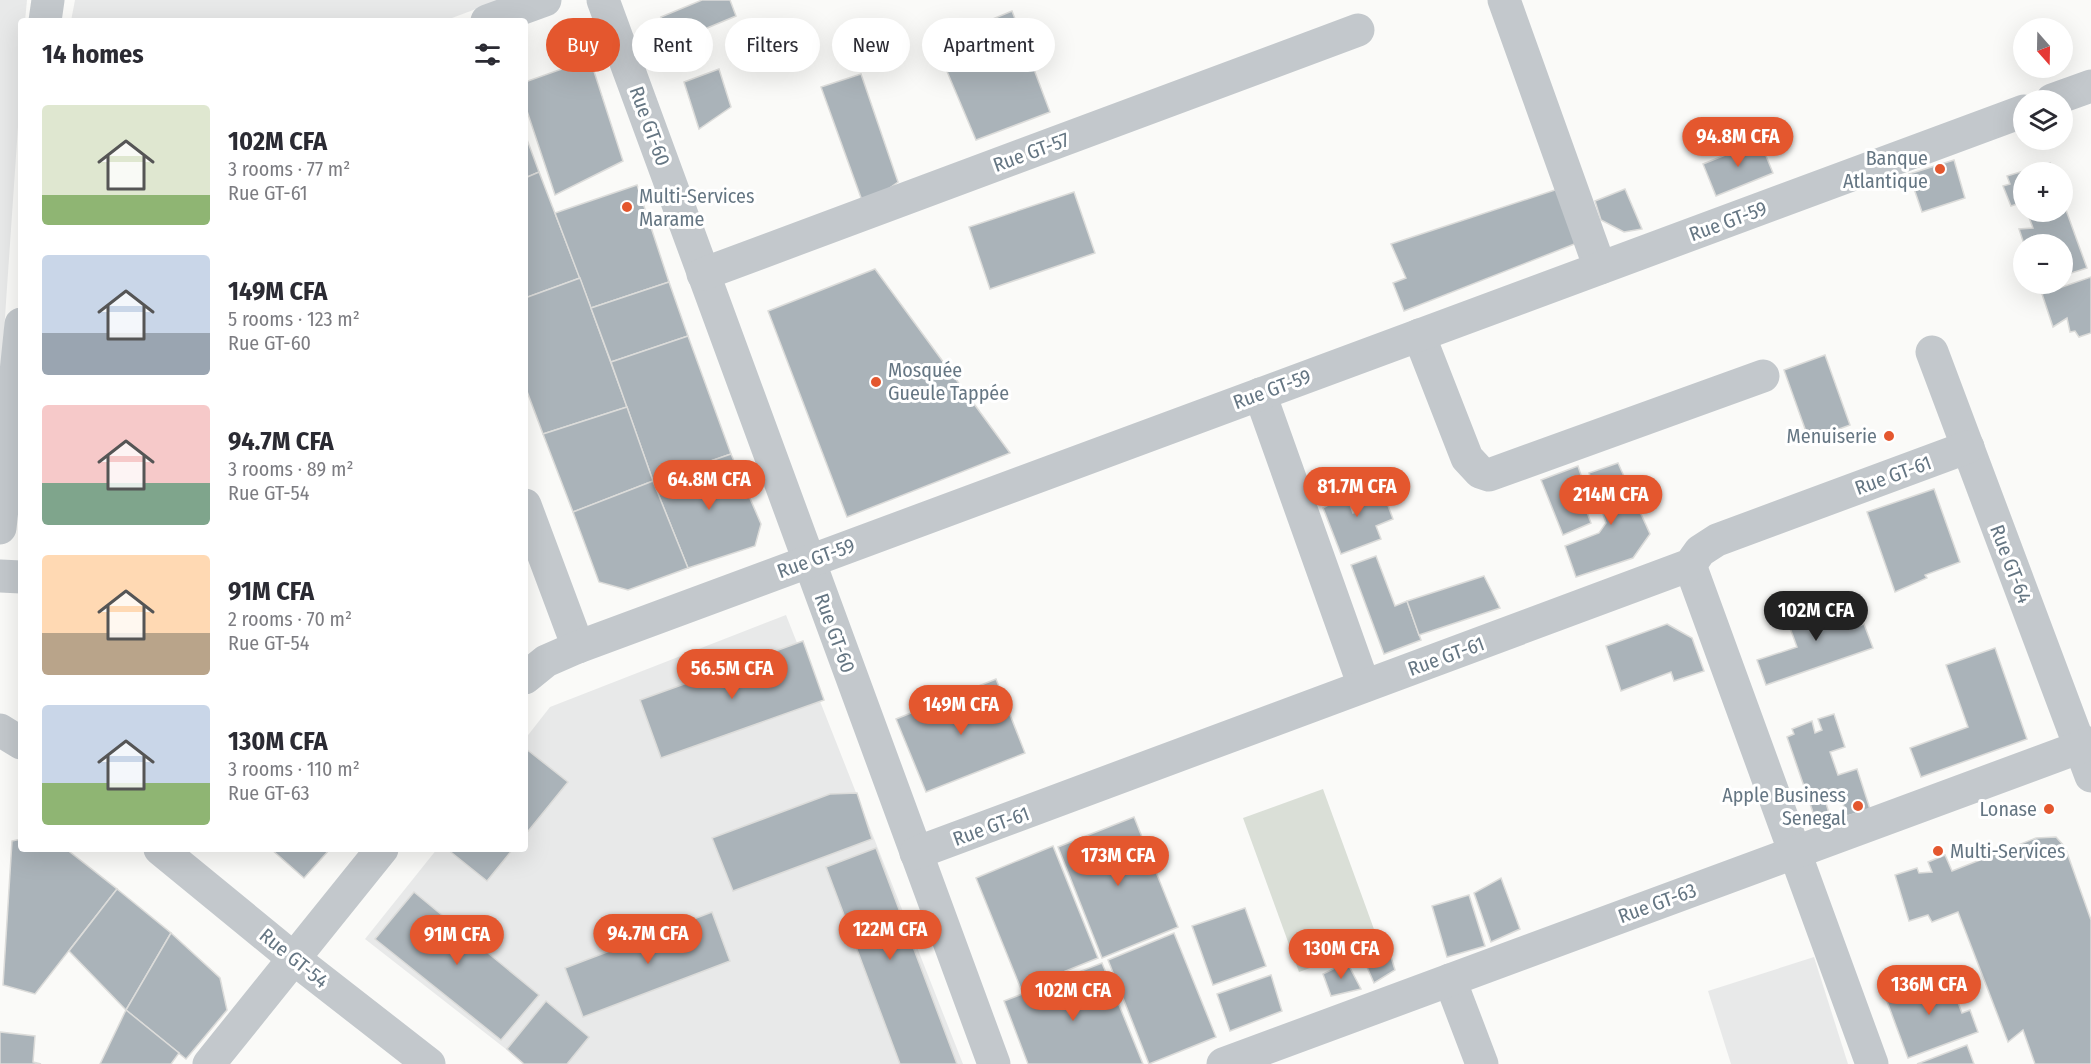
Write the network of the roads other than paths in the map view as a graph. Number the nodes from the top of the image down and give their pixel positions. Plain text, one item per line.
1 (48, 0) edge
2 (545, 0) edge
3 (603, 0) edge
4 (1504, 0) edge
5 (45, 18) edge
6 (495, 18) edge
7 (1358, 30) dead end
8 (2091, 86) edge
9 (2073, 92) edge
10 (2013, 115) edge
11 (1600, 268) junction
12 (704, 274) junction
13 (1419, 335) junction
14 (1932, 351) dead end
15 (18, 357) edge
16 (1763, 376) dead end
17 (1260, 394) junction
18 (1968, 447) junction
19 (528, 513) edge
20 (0, 528) edge
21 (809, 561) junction
22 (1690, 565) junction
23 (0, 576) edge
24 (18, 577) edge
25 (578, 647) junction
26 (528, 676) edge
27 (1364, 686) junction
28 (0, 730) edge
29 (18, 742) edge
30 (2087, 755) edge
31 (164, 852) edge
32 (380, 852) edge
33 (1795, 852) junction
34 (916, 853) junction
35 (294, 958) junction
36 (1449, 980) junction
37 (209, 1064) edge
38 (429, 1064) edge
39 (994, 1064) edge
40 (1223, 1064) edge
41 (1482, 1064) edge
42 (1872, 1064) edge

1 - 5 street
2 - 6 street
3 - 12 street, Rue GT-60
4 - 11 street
7 - 12 street, Rue GT-57
8 - 9 street
10 - 11 street, Rue GT-59
11 - 13 street, Rue GT-59
12 - 21 street, Rue GT-60
13 - 16 street
13 - 17 street, Rue GT-59
14 - 18 street, Rue GT-64
15 - 20 street
17 - 21 street, Rue GT-59
17 - 27 street
18 - 22 street, Rue GT-61
18 - 30 street, Rue GT-64
19 - 25 street
21 - 25 street, Rue GT-59
21 - 34 street, Rue GT-60
22 - 27 street, Rue GT-61
22 - 33 street
23 - 24 street
25 - 26 street, Rue GT-59
27 - 34 street, Rue GT-61
28 - 29 street
30 - 33 street, Rue GT-63
31 - 35 street, Rue GT-54
32 - 35 street
33 - 36 street, Rue GT-63
33 - 42 street
34 - 39 street, Rue GT-60
35 - 37 street
35 - 38 street, Rue GT-54
36 - 40 street, Rue GT-63
36 - 41 street

